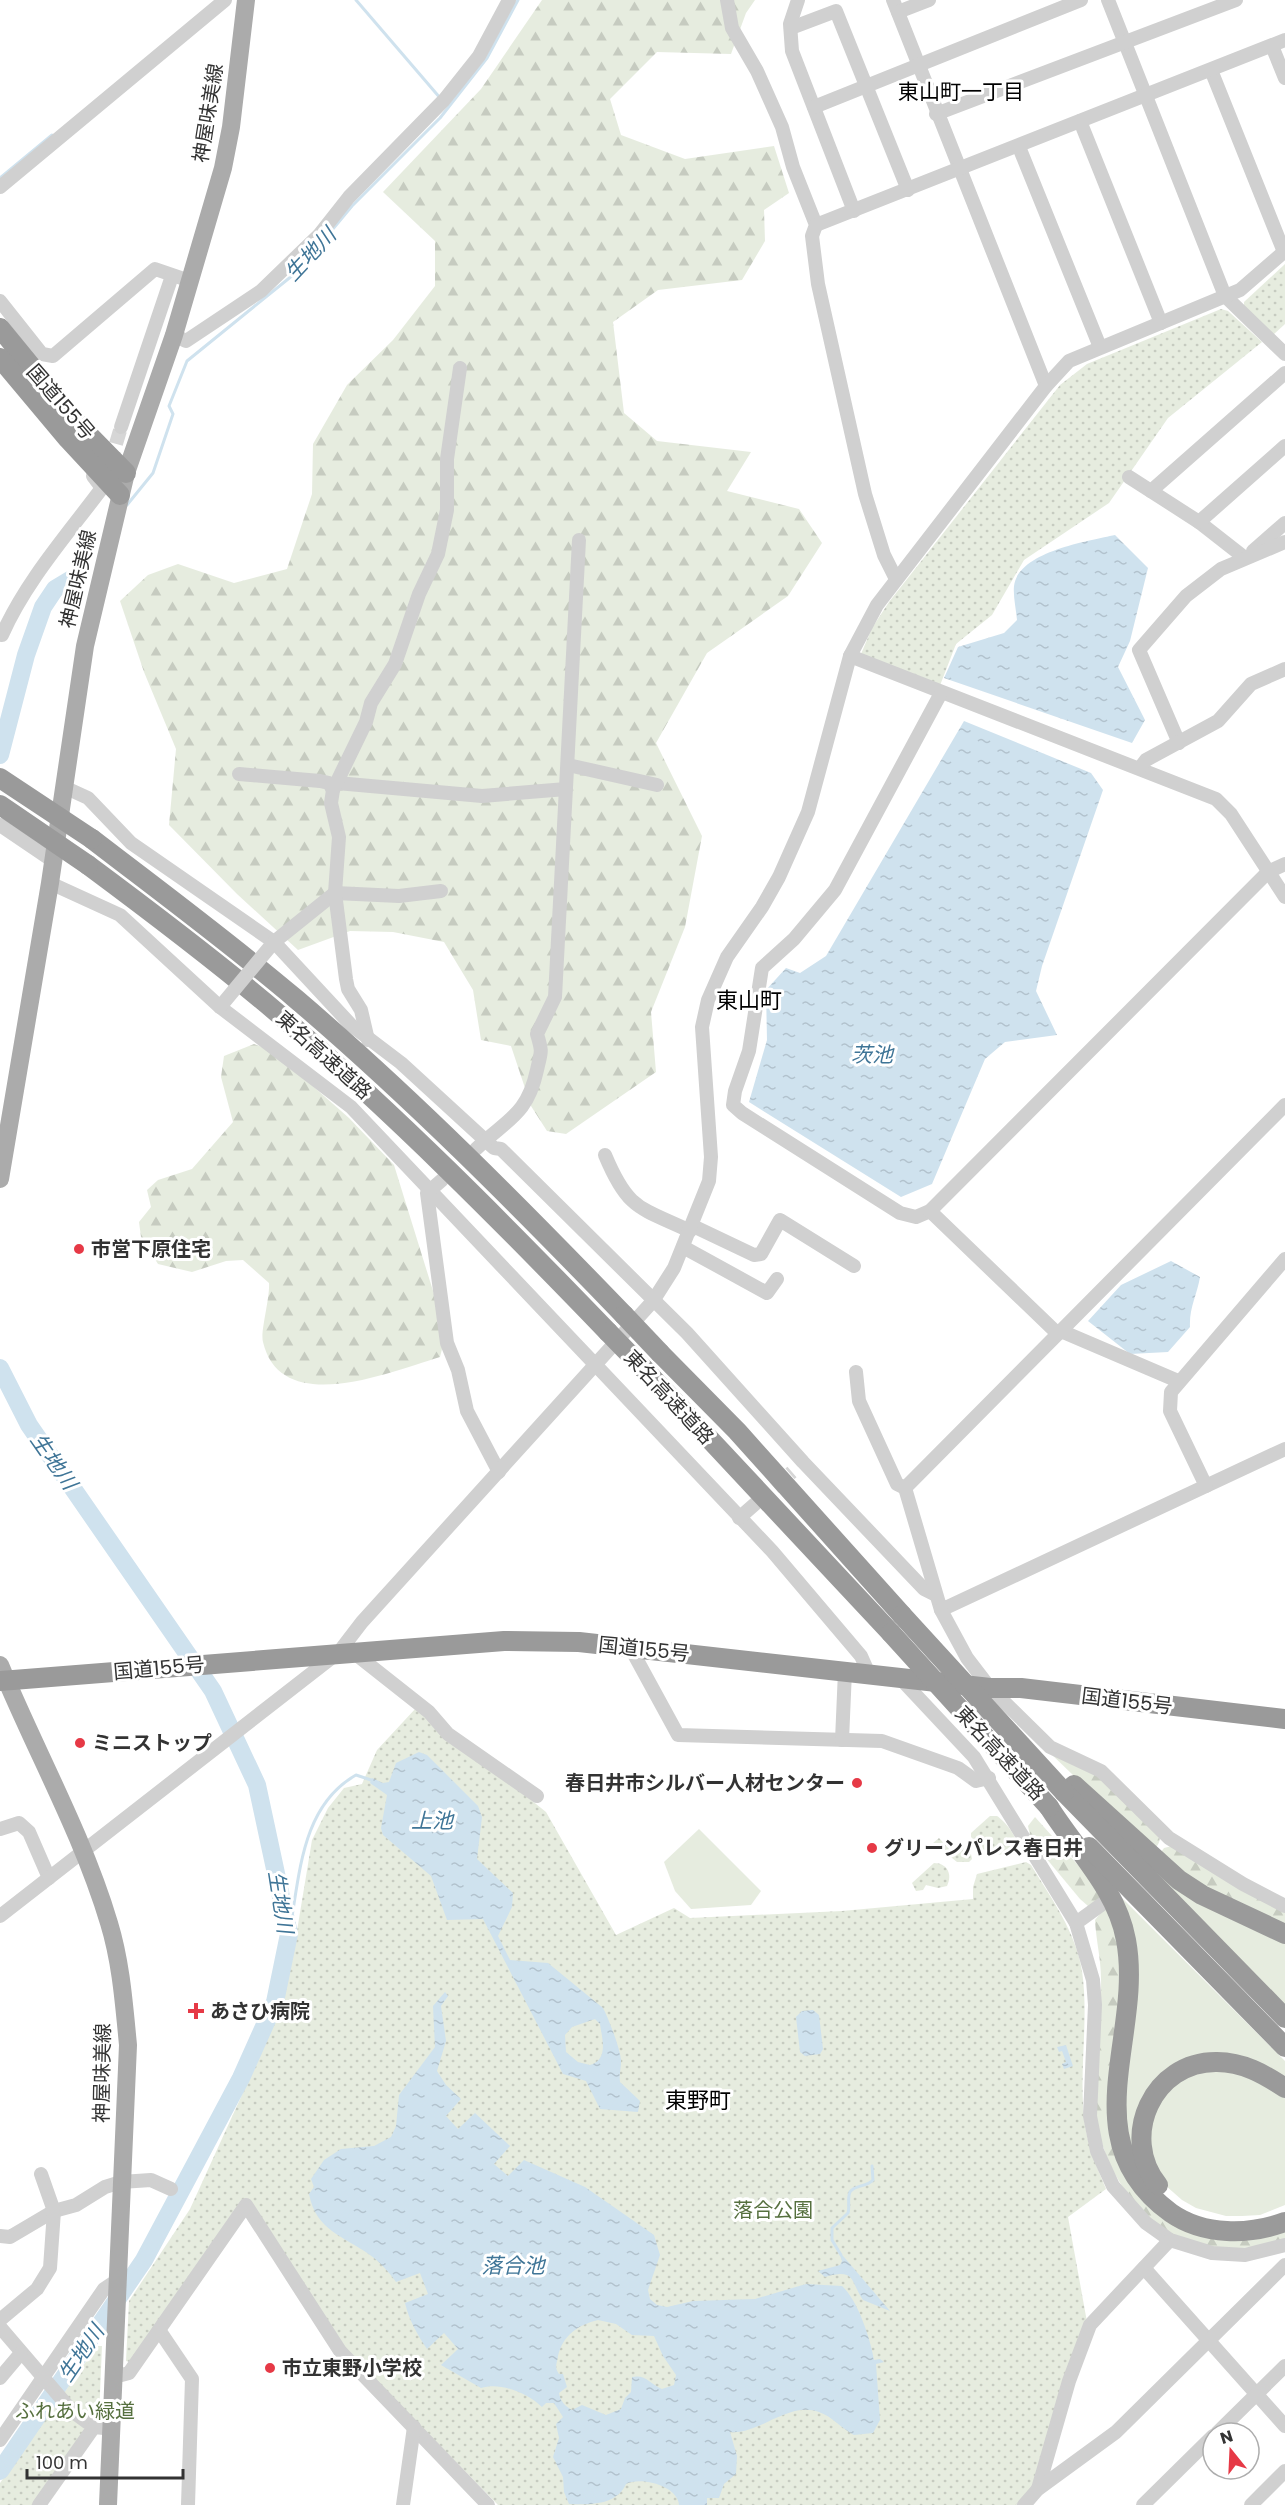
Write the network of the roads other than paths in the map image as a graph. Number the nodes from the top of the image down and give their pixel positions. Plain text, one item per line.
1 (225, 0) edge
2 (246, 0) edge
3 (509, 0) edge
4 (727, 0) edge
5 (798, 0) edge
6 (929, 0) edge
7 (1081, 0) edge
8 (1108, 0) edge
9 (1236, 0) edge
10 (895, 6) edge
11 (790, 28) junction
12 (1278, 43) edge
13 (1125, 44) junction
14 (918, 65) junction
15 (1211, 70) junction
16 (1285, 78) edge
17 (866, 86) junction
18 (1146, 96) junction
19 (814, 107) junction
20 (936, 114) junction
21 (1080, 122) junction
22 (1019, 147) junction
23 (959, 169) junction
24 (0, 188) edge
25 (908, 190) junction
26 (854, 211) junction
27 (816, 225) junction
28 (1284, 251) edge
29 (181, 279) junction
30 (1225, 296) junction
31 (0, 301) edge
32 (1161, 323) junction
33 (0, 328) edge
34 (174, 335) junction
35 (1100, 347) junction
36 (1285, 354) edge
37 (0, 358) edge
38 (459, 368) dead end
39 (0, 369) edge
40 (1285, 373) edge
41 (1046, 386) junction
42 (121, 427) tunnel mouth
43 (1285, 446) edge
44 (126, 473) junction
45 (1129, 477) dead end
46 (1151, 491) junction
47 (120, 495) junction
48 (1199, 522) junction
49 (1285, 523) edge
50 (579, 540) dead end
51 (1285, 542) edge
52 (1245, 558) junction
53 (896, 579) junction
54 (0, 633) edge
55 (850, 656) junction
56 (1285, 669) edge
57 (940, 693) junction
58 (1179, 743) junction
59 (568, 765) junction
60 (1140, 768) junction
61 (239, 774) dead end
62 (0, 778) edge
63 (657, 785) dead end
64 (335, 786) junction
65 (64, 787) junction
66 (566, 789) junction
67 (0, 806) edge
68 (0, 825) edge
69 (53, 861) junction
70 (1285, 864) edge
71 (1268, 872) junction
72 (50, 883) junction
73 (441, 891) dead end
74 (335, 893) junction
75 (1285, 897) edge
76 (274, 942) junction
77 (220, 1007) junction
78 (368, 1040) junction
79 (1285, 1105) edge
80 (480, 1145) junction
81 (605, 1155) dead end
82 (0, 1179) edge
83 (442, 1180) dead end
84 (431, 1191) junction
85 (930, 1211) junction
86 (692, 1229) junction
87 (683, 1247) junction
88 (1285, 1259) edge
89 (854, 1266) dead end
90 (777, 1279) dead end
91 (653, 1301) junction
92 (1059, 1332) junction
93 (596, 1366) junction
94 (856, 1372) dead end
95 (1179, 1381) junction
96 (1285, 1449) edge
97 (803, 1462) junction
98 (500, 1472) junction
99 (792, 1472) tunnel mouth
100 (1206, 1486) junction
101 (905, 1488) junction
102 (755, 1504) tunnel mouth
103 (739, 1518) junction
104 (936, 1595) junction
105 (941, 1610) junction
106 (630, 1647) junction
107 (346, 1652) junction
108 (845, 1671) junction
109 (869, 1674) junction
110 (2, 1675) edge
111 (899, 1677) junction
112 (990, 1688) junction
113 (1285, 1719) edge
114 (842, 1740) junction
115 (989, 1778) junction
116 (1068, 1788) junction
117 (537, 1796) dead end
118 (1049, 1807) junction
119 (0, 1829) edge
120 (1169, 1838) junction
121 (83, 1853) junction
122 (1155, 1854) dead end
123 (49, 1878) junction
124 (1105, 1902) dead end
125 (1285, 1906) edge
126 (0, 1916) edge
127 (1076, 1923) junction
128 (1285, 1934) edge
129 (1285, 2018) edge
130 (1285, 2047) edge
131 (1285, 2088) edge
132 (41, 2174) dead end
133 (121, 2182) junction
134 (171, 2189) dead end
135 (54, 2211) junction
136 (1285, 2212) edge
137 (1285, 2222) edge
138 (0, 2236) edge
139 (1170, 2240) junction
140 (1285, 2246) edge
141 (1285, 2265) edge
142 (1144, 2268) junction
143 (116, 2290) junction
144 (0, 2320) edge
145 (0, 2327) edge
146 (159, 2330) junction
147 (1209, 2340) junction
148 (21, 2353) junction
149 (1285, 2366) edge
150 (114, 2369) junction
151 (0, 2378) edge
152 (47, 2383) junction
153 (1257, 2393) junction
154 (1228, 2421) edge
155 (1285, 2426) edge
156 (414, 2427) junction
157 (112, 2428) junction
158 (0, 2440) edge
159 (1201, 2448) edge
160 (1285, 2471) edge
161 (1038, 2489) junction
162 (39, 2505) edge
163 (108, 2505) edge
164 (188, 2505) edge
165 (403, 2505) edge
166 (488, 2505) edge
167 (1024, 2505) edge
168 (1143, 2505) edge
169 (1251, 2505) edge

1 - 24 street
2 - 29 main road, 神屋味美線
3 - 34 street
4 - 27 street
5 - 11 street
6 - 10 street
7 - 14 street
8 - 13 street
9 - 13 street
10 - 14 street
11 - 17 street
11 - 19 street
12 - 15 street
12 - 16 street
13 - 18 street
13 - 20 street
14 - 17 street
14 - 20 street
15 - 18 street
15 - 28 street
17 - 19 street
17 - 25 street
18 - 21 street
18 - 30 street
19 - 26 street
20 - 23 street
21 - 22 street
21 - 32 street
22 - 23 street
22 - 35 street
23 - 25 street
23 - 41 street
25 - 26 street
26 - 27 street
27 - 53 street
28 - 30 street
29 - 31 street
29 - 34 main road, 神屋味美線
29 - 42 street
30 - 32 street
30 - 36 street
32 - 35 street
33 - 44 highway, 国道155号
34 - 44 main road, 神屋味美線
35 - 41 street
37 - 47 highway, 国道155号
38 - 64 street
39 - 54 street
40 - 46 street
41 - 53 street
43 - 48 street
44 - 47 main road, 神屋味美線
45 - 46 street
46 - 48 street
47 - 65 main road, 神屋味美線
48 - 52 street
49 - 52 street
50 - 59 street
51 - 52 street
52 - 58 street
53 - 55 street
55 - 57 street
55 - 86 street
56 - 58 street
57 - 60 street
57 - 85 street
58 - 60 street
59 - 63 street
59 - 66 street
60 - 71 street
61 - 64 street
62 - 116 highway, 東名高速道路, bridge
64 - 66 street
64 - 74 street
65 - 69 main road, 神屋味美線
65 - 76 street
66 - 80 street
67 - 118 highway, 東名高速道路, bridge
68 - 69 street
69 - 72 main road, 神屋味美線
70 - 71 street
71 - 75 street
71 - 85 street
72 - 77 street
72 - 82 main road, 神屋味美線
73 - 74 street
74 - 76 street
74 - 78 street
76 - 77 street, bridge
76 - 78 street
77 - 84 street
78 - 80 street
79 - 92 street
80 - 91 street
81 - 86 street
83 - 84 street
84 - 93 street
84 - 98 street
85 - 92 street
86 - 87 street
86 - 89 street
87 - 90 street
87 - 91 street
88 - 95 street
91 - 93 street
91 - 97 street
92 - 95 street
92 - 101 street
93 - 98 street
93 - 103 street
94 - 101 street
95 - 100 street
96 - 100 street
97 - 99 street
97 - 104 street
98 - 107 street
100 - 105 street
101 - 104 street
102 - 103 street
103 - 109 street
104 - 105 street
105 - 112 street
106 - 107 highway, 国道155号
106 - 108 highway, 国道155号
106 - 114 street
107 - 110 highway, 国道155号
107 - 117 street
107 - 121 street
108 - 109 highway, 国道155号
108 - 114 street
109 - 111 highway, 国道155号
110 - 121 main road, 神屋味美線
111 - 112 highway, 国道155号
111 - 115 street
112 - 113 highway, 国道155号
112 - 120 street
114 - 115 street
115 - 127 street
116 - 128 highway
116 - 129 highway, 東名高速道路
118 - 130 highway, 東名高速道路
118 - 137 highway
119 - 123 street
120 - 122 street
120 - 125 street
121 - 123 street
121 - 133 main road, 神屋味美線
123 - 126 street
124 - 127 street
127 - 139 street
131 - 136 highway
132 - 135 street
133 - 134 street
133 - 135 street
133 - 143 main road, 神屋味美線
135 - 138 street
135 - 144 street
139 - 140 street
139 - 142 street
141 - 147 street
142 - 147 street
142 - 161 street
143 - 150 main road, 神屋味美線
143 - 152 street
145 - 148 street
146 - 150 street
146 - 156 street
146 - 164 street
147 - 153 street
147 - 161 street
148 - 151 street
148 - 152 street
149 - 153 street
150 - 157 main road, 神屋味美線
152 - 157 street
152 - 158 street
153 - 154 street
153 - 155 street
156 - 165 street
156 - 166 street
157 - 162 street
157 - 163 main road, 神屋味美線
159 - 168 street
160 - 169 street
161 - 167 street

